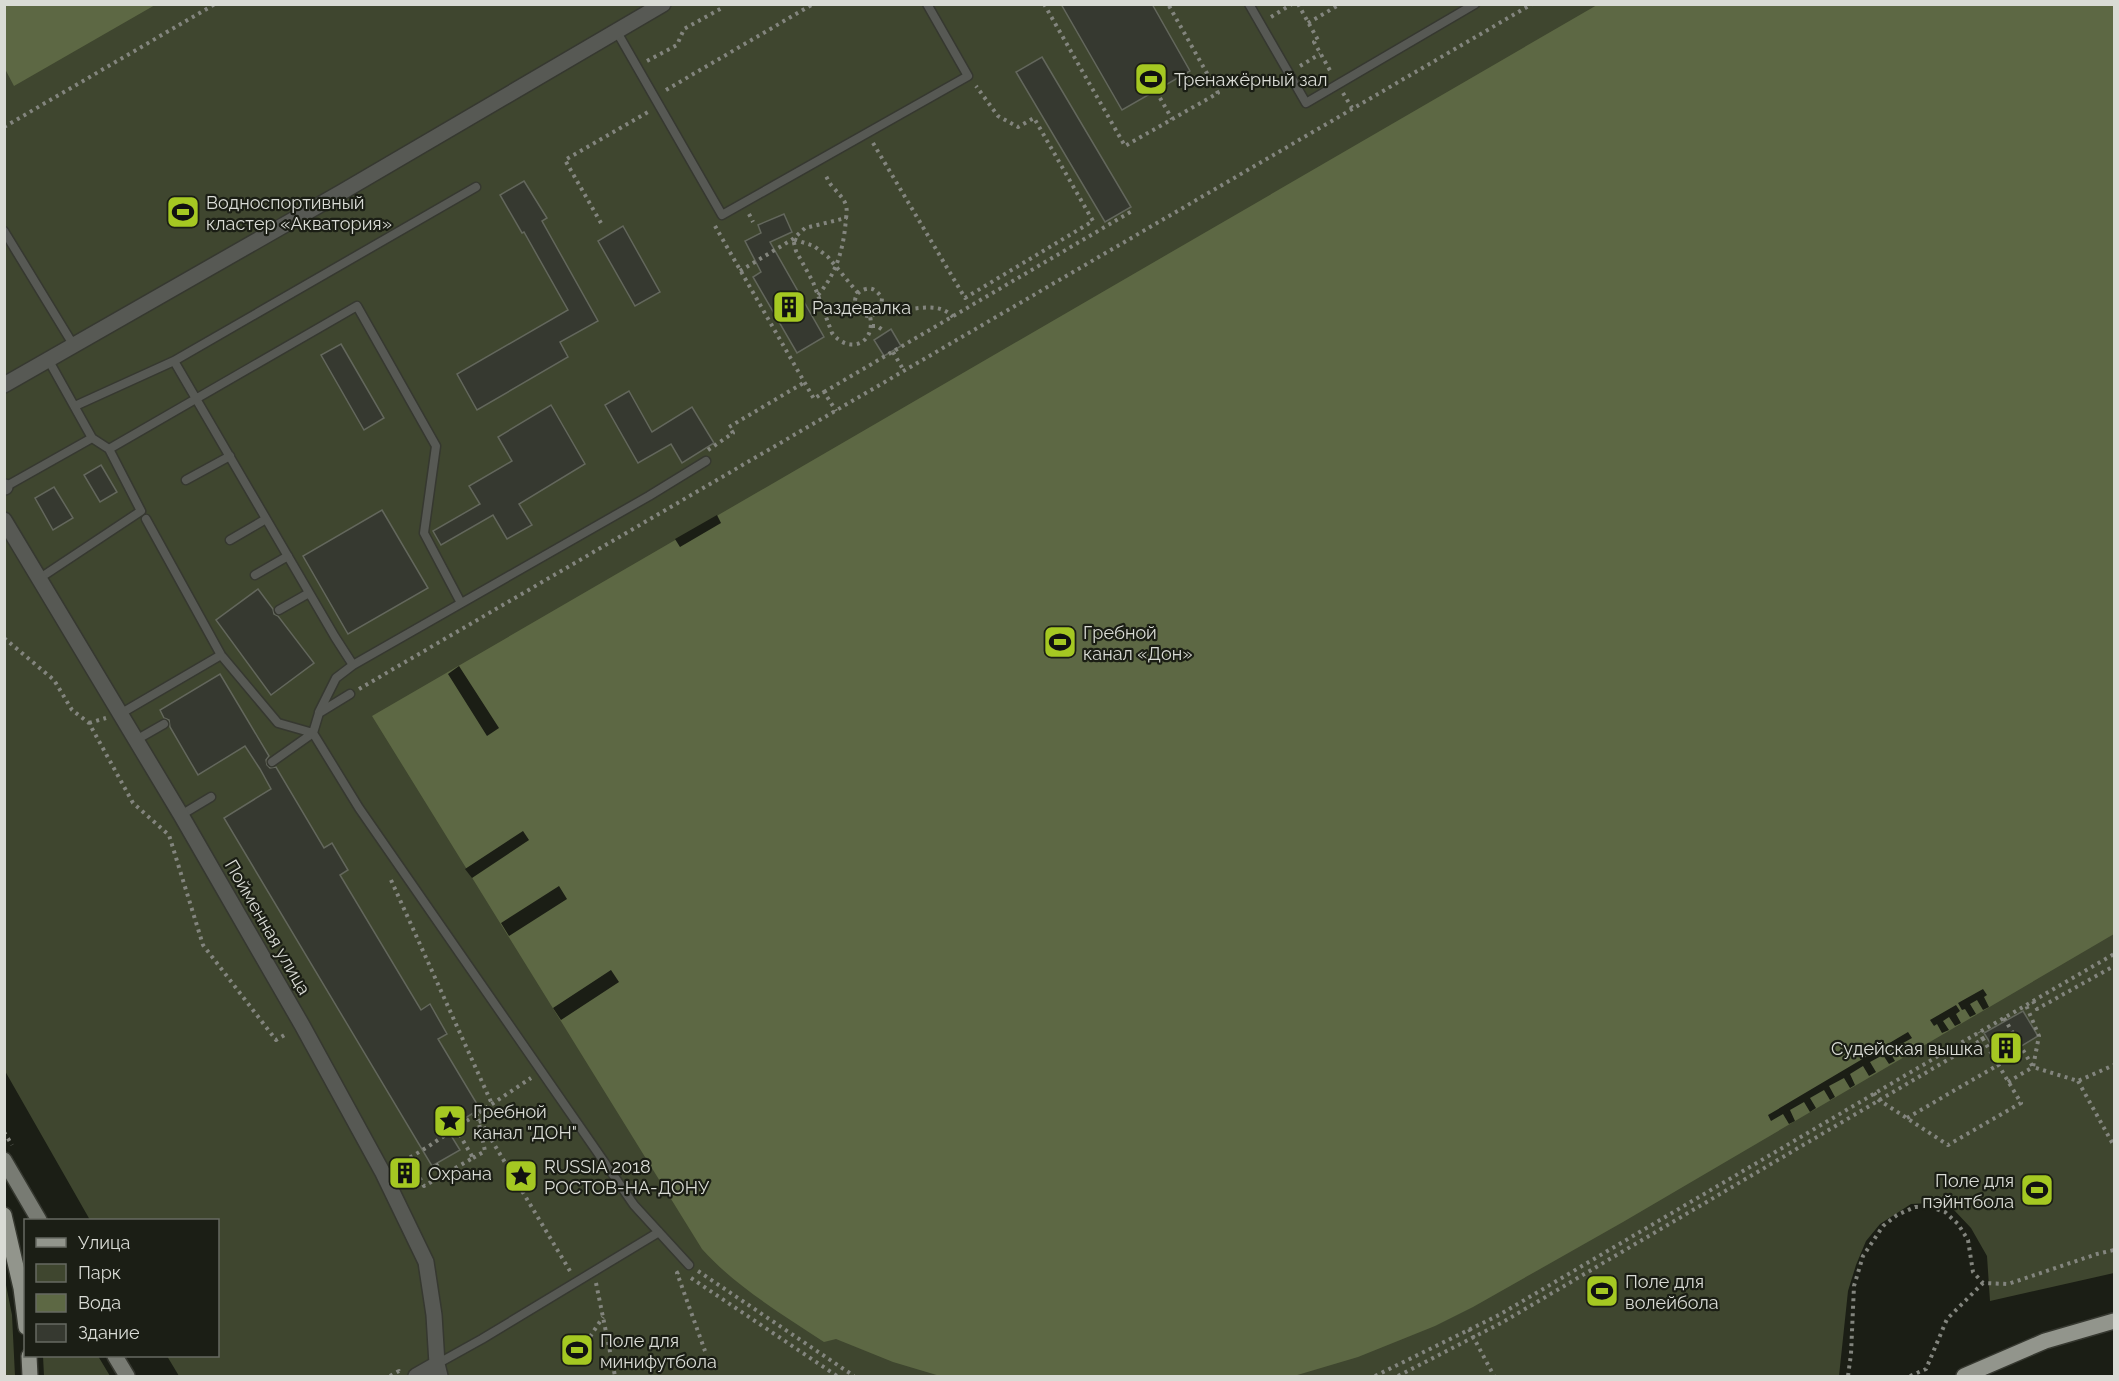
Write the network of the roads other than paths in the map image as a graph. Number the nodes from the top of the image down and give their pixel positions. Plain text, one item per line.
1 (663, 4) edge
2 (927, 4) edge
3 (1249, 4) edge
4 (1475, 4) edge
5 (616, 32) junction
6 (476, 187) dead end
7 (4, 231) edge
8 (74, 346) junction
9 (49, 361) junction
10 (174, 361) junction
11 (4, 385) edge
12 (197, 399) junction
13 (75, 406) junction
14 (92, 438) junction
15 (109, 449) junction
16 (230, 456) junction
17 (706, 461) road end
18 (186, 480) dead end
19 (5, 487) edge
20 (146, 519) dead end
21 (266, 519) junction
22 (4, 520) edge
23 (230, 540) dead end
24 (288, 556) junction
25 (255, 575) dead end
26 (40, 578) junction
27 (309, 593) junction
28 (461, 603) junction
29 (279, 610) dead end
30 (221, 655) junction
31 (353, 665) junction
32 (350, 694) road end
33 (319, 713) junction
34 (120, 714) junction
35 (164, 724) dead end
36 (313, 733) junction
37 (136, 740) junction
38 (272, 762) dead end
39 (212, 797) dead end
40 (181, 815) junction
41 (4, 1160) edge
42 (4, 1215) edge
43 (38, 1219) edge
44 (659, 1232) junction
45 (689, 1265) road end
46 (24, 1311) edge
47 (2115, 1321) edge
48 (28, 1357) edge
49 (116, 1357) edge
50 (438, 1370) edge
51 (30, 1377) edge
52 (127, 1377) edge
53 (416, 1377) edge
54 (1964, 1377) edge

1 - 5 street
2 - 5 lane
3 - 4 lane
5 - 8 street
6 - 10 lane
7 - 8 lane
8 - 9 street
9 - 11 street
9 - 13 lane
10 - 12 lane
10 - 13 lane
12 - 15 lane
12 - 16 lane
12 - 28 lane
13 - 14 lane
14 - 15 lane
14 - 19 lane
15 - 26 lane
16 - 18 lane
16 - 21 lane
17 - 28 lane
20 - 30 lane
21 - 23 lane
21 - 24 lane
22 - 26 street, Пойменная улица
24 - 25 lane
24 - 27 lane
26 - 34 street, Пойменная улица
27 - 29 lane
27 - 31 lane
28 - 31 lane
30 - 34 lane
30 - 36 lane
31 - 33 lane
32 - 33 lane
33 - 36 lane
34 - 37 street, Пойменная улица
35 - 37 lane
36 - 38 lane
36 - 44 lane
37 - 40 street, Пойменная улица
39 - 40 lane
40 - 50 street, Пойменная улица
41 - 43 main road
42 - 46 main road
44 - 45 lane
44 - 50 lane
47 - 54 main road
48 - 51 main road
49 - 52 main road
50 - 53 street

